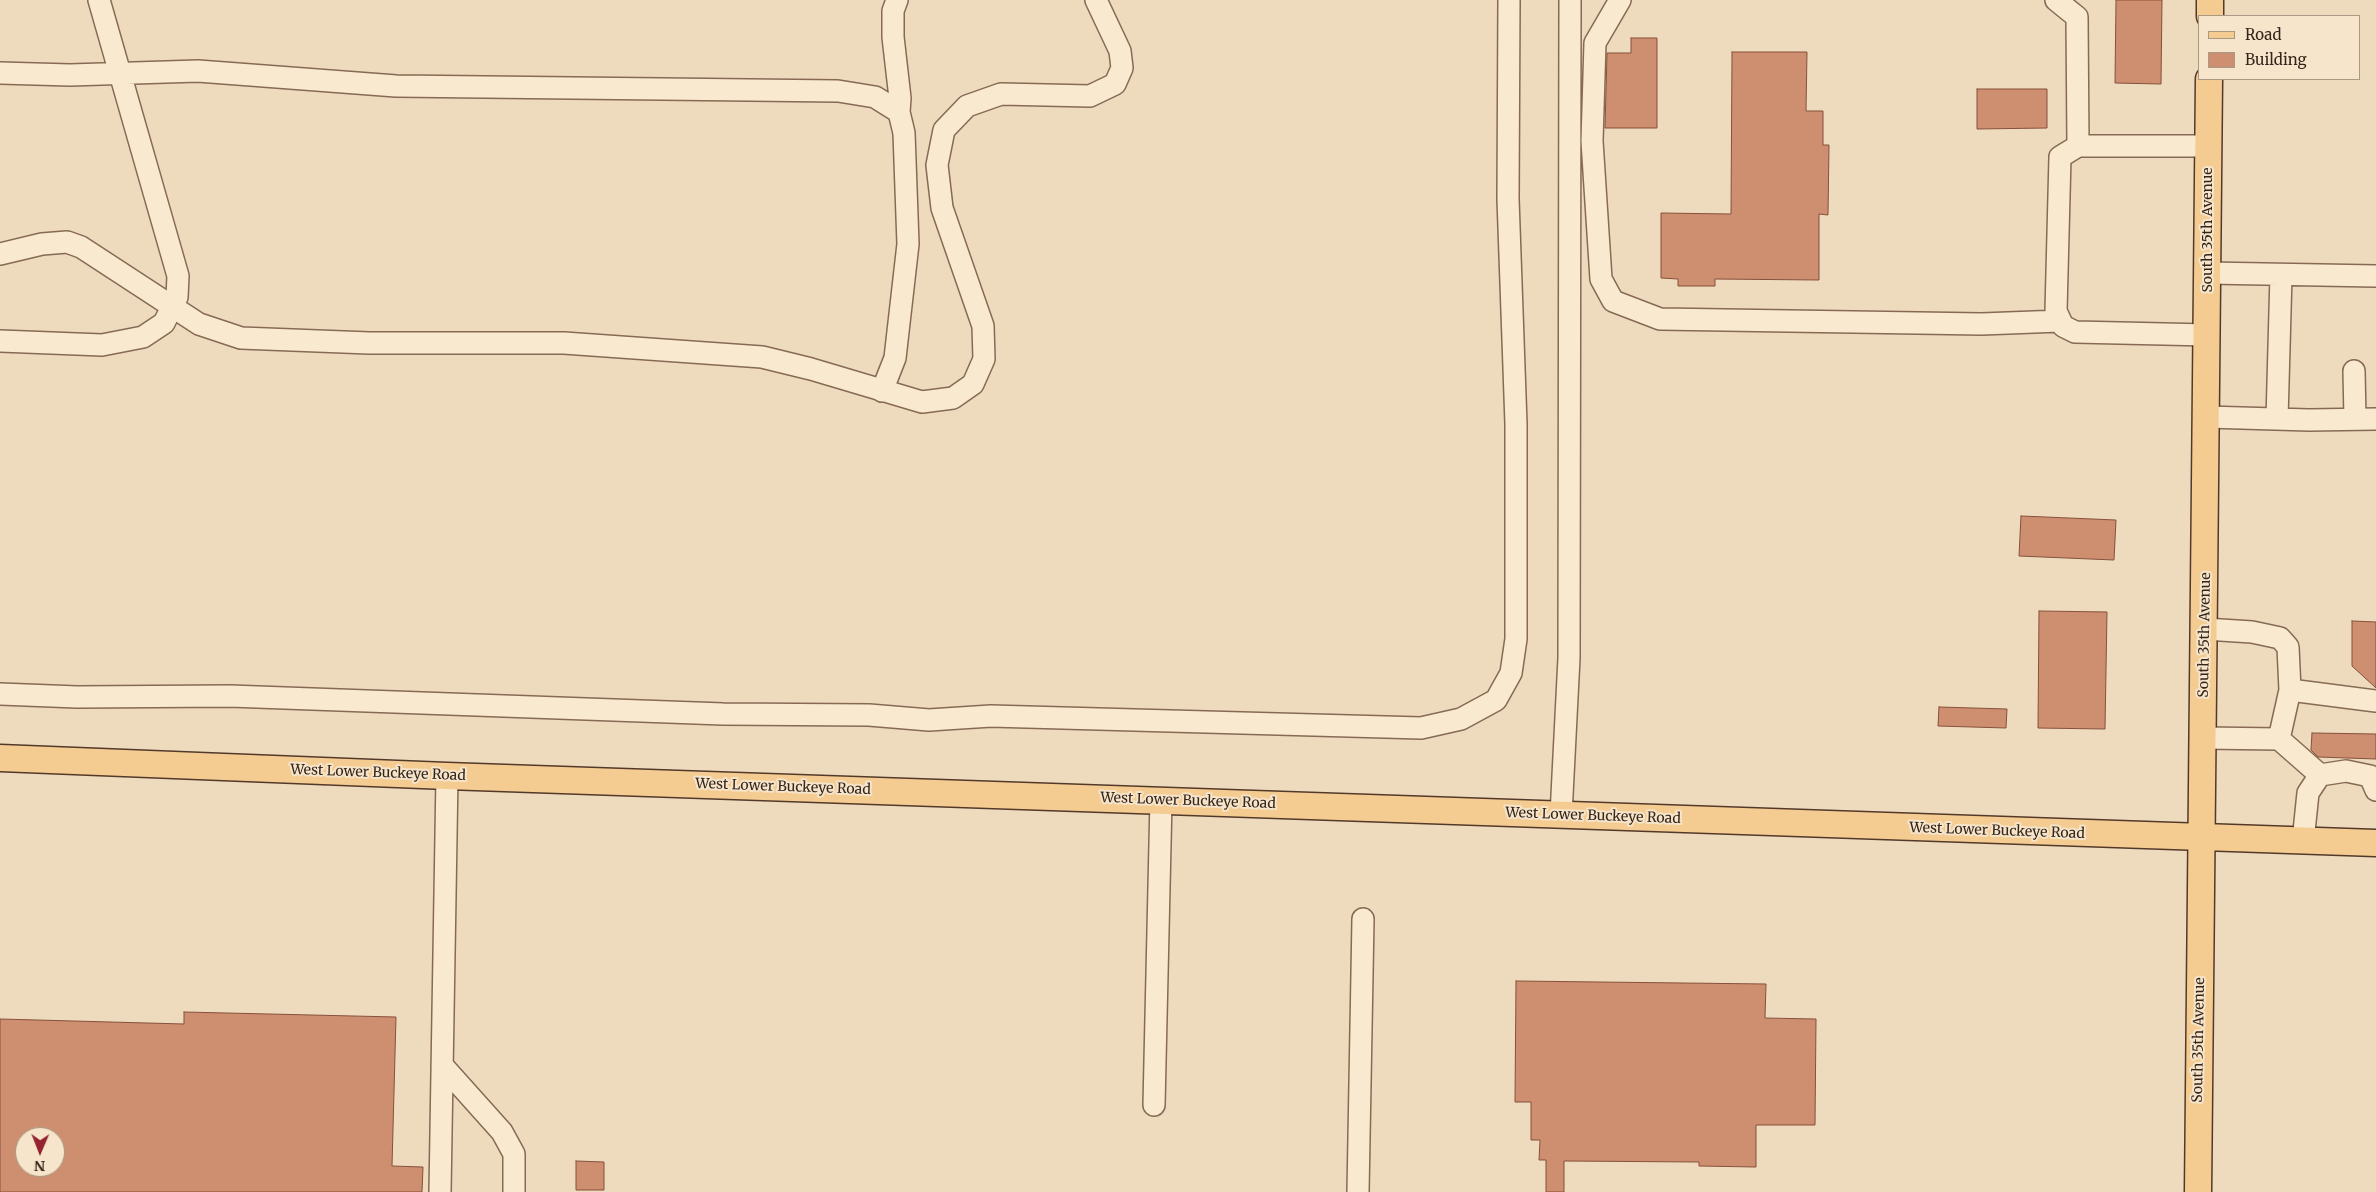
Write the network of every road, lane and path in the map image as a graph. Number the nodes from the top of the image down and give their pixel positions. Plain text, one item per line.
1 (99, 0) edge
2 (897, 0) edge
3 (1096, 0) edge
4 (1509, 0) edge
5 (1570, 0) edge
6 (1620, 0) edge
7 (2056, 0) edge
8 (2210, 0) edge
9 (2210, 15) edge
10 (0, 74) edge
11 (121, 74) junction
12 (2209, 80) edge
13 (899, 112) junction
14 (2078, 146) junction
15 (2209, 146) junction
16 (0, 254) edge
17 (2208, 273) junction
18 (2282, 275) junction
19 (2376, 276) edge
20 (173, 306) junction
21 (2060, 321) junction
22 (2208, 335) junction
23 (0, 341) edge
24 (2354, 371) dead end
25 (882, 391) junction
26 (2207, 417) junction
27 (2277, 419) junction
28 (2366, 419) edge
29 (2205, 629) junction
30 (2290, 690) junction
31 (0, 694) edge
32 (2376, 701) edge
33 (2204, 738) junction
34 (2280, 739) junction
35 (0, 758) edge
36 (2320, 775) junction
37 (447, 776) junction
38 (2374, 781) edge
39 (1161, 800) junction
40 (1561, 815) junction
41 (2202, 838) junction
42 (2303, 841) junction
43 (2376, 842) edge
44 (1363, 919) dead end
45 (442, 1064) junction
46 (1154, 1105) dead end
47 (440, 1192) edge
48 (514, 1192) edge
49 (1358, 1192) edge
50 (2198, 1192) edge

1 - 11 lane
2 - 13 lane
3 - 25 lane
4 - 31 lane
5 - 40 lane
6 - 21 lane
7 - 14 lane
8 - 9 main road
10 - 11 lane
11 - 13 lane
11 - 20 lane
12 - 15 main road, South 35th Avenue
13 - 25 lane
14 - 15 lane
14 - 21 lane
15 - 17 main road, South 35th Avenue
16 - 20 lane
17 - 18 lane
17 - 22 main road, South 35th Avenue
18 - 19 lane
18 - 27 lane
20 - 23 lane
20 - 25 lane
21 - 22 lane
22 - 26 main road, South 35th Avenue
24 - 28 lane
26 - 27 lane
26 - 29 main road, South 35th Avenue
27 - 28 lane
29 - 30 lane
29 - 33 main road, South 35th Avenue
30 - 32 lane
30 - 34 lane
33 - 34 lane
33 - 41 main road, South 35th Avenue
34 - 36 lane
35 - 37 main road, West Lower Buckeye Road
36 - 38 lane
36 - 42 lane
37 - 39 main road, West Lower Buckeye Road
37 - 45 lane
39 - 40 main road, West Lower Buckeye Road
39 - 46 lane
40 - 41 main road, West Lower Buckeye Road
41 - 42 main road, West Lower Buckeye Road
41 - 50 main road, South 35th Avenue
42 - 43 main road, West Lower Buckeye Road
44 - 49 lane
45 - 47 lane
45 - 48 lane

